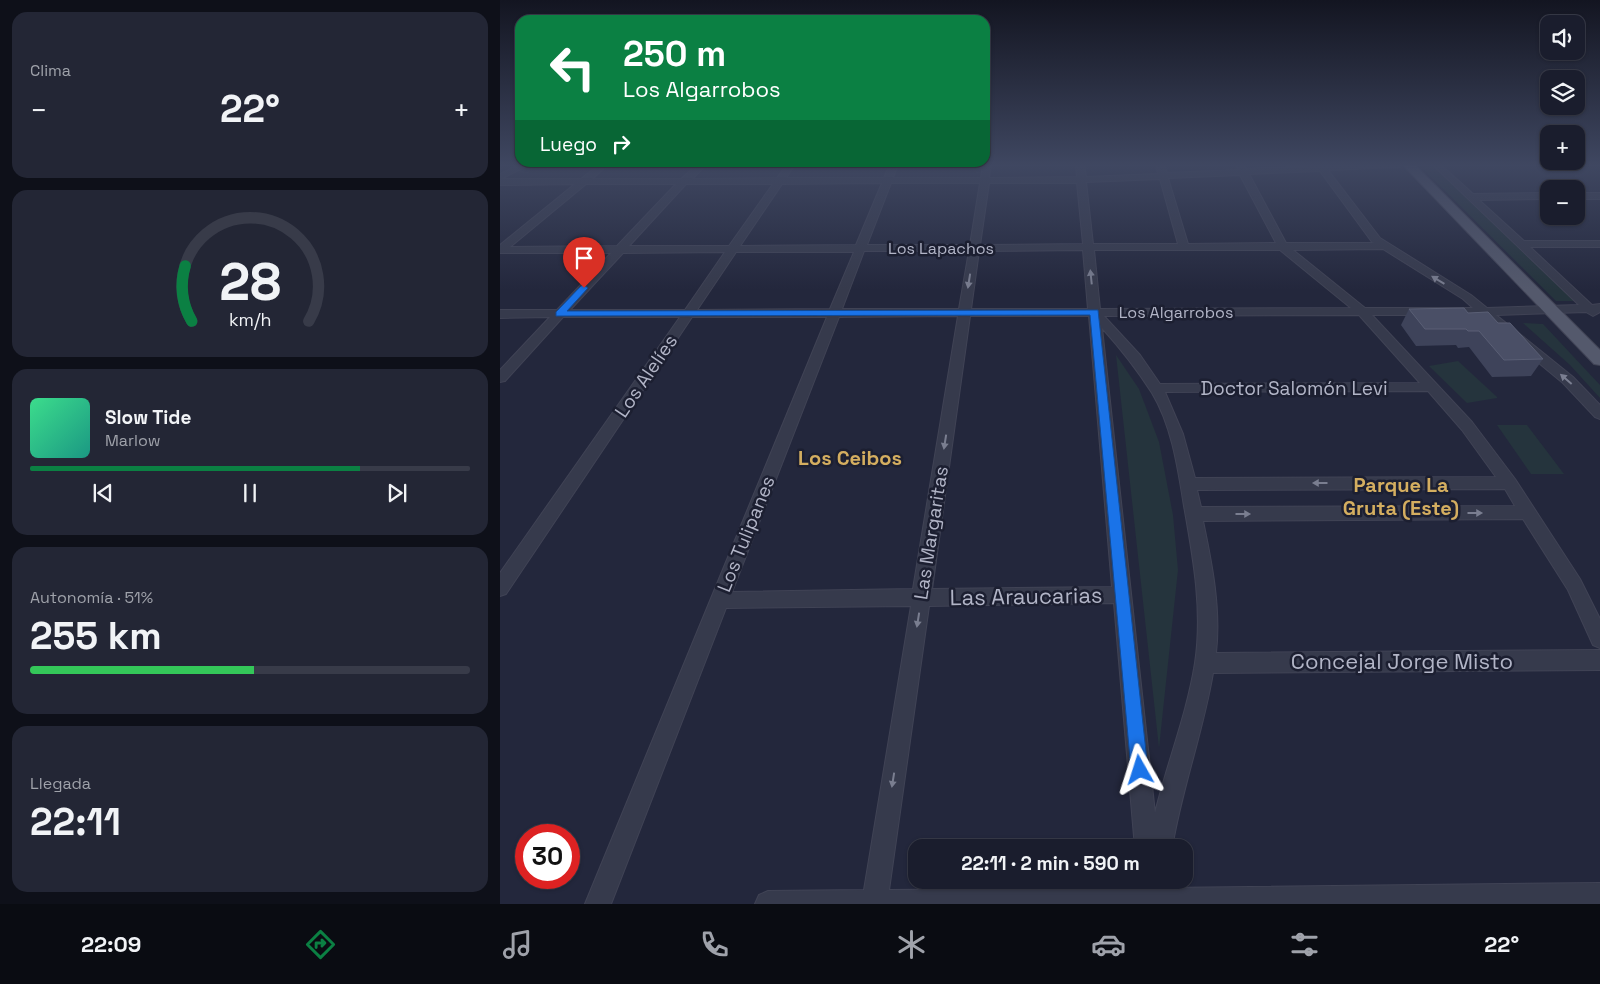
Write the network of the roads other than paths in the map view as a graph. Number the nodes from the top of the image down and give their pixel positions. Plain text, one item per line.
1 (552, 206) edge
2 (660, 206) edge
3 (762, 206) edge
4 (878, 206) edge
5 (981, 206) edge
6 (1084, 206) edge
7 (1172, 206) edge
8 (1261, 206) edge
9 (1350, 206) edge
10 (1449, 206) edge
11 (1482, 206) edge
12 (1522, 244) junction
13 (1600, 244) edge
14 (1383, 246) junction
15 (1184, 247) junction
16 (1283, 247) junction
17 (861, 248) junction
18 (974, 248) junction
19 (1088, 248) junction
20 (620, 249) junction
21 (733, 249) junction
22 (500, 250) edge
23 (1594, 308) edge
24 (1551, 310) junction
25 (1362, 311) junction
26 (1484, 311) junction
27 (964, 312) junction
28 (1094, 312) junction
29 (689, 313) junction
30 (835, 313) junction
31 (500, 314) edge
32 (560, 314) junction
33 (1600, 318) edge
34 (1600, 360) edge
35 (500, 378) edge
36 (1433, 387) junction
37 (1155, 388) junction
38 (1600, 414) edge
39 (1508, 483) junction
40 (1188, 484) junction
41 (1528, 512) junction
42 (1194, 514) junction
43 (500, 588) edge
44 (1122, 595) junction
45 (921, 597) junction
46 (720, 600) junction
47 (1600, 639) edge
48 (1600, 660) edge
49 (1205, 663) junction
50 (1146, 839) edge
51 (1161, 839) edge
52 (1153, 891) edge
53 (1600, 896) edge
54 (875, 903) edge
55 (598, 904) edge
56 (768, 904) edge

1 - 22 street
2 - 20 street
3 - 21 street, Los Alelíes
4 - 17 street, Los Tulipanes
5 - 18 street, Las Margaritas
6 - 19 street
7 - 15 street
8 - 16 street
9 - 14 street
10 - 24 main road
11 - 12 street
12 - 13 street
12 - 23 street
14 - 16 street, Los Lapachos
26 -> 14 street
15 - 16 street, Los Lapachos
15 - 19 street, Los Lapachos
16 - 25 street
17 - 18 street, Los Lapachos
17 - 21 street, Los Lapachos
17 - 30 street, Los Tulipanes
18 - 19 street, Los Lapachos
18 -> 27 street, Las Margaritas
28 -> 19 street
20 - 21 street, Los Lapachos
20 - 22 street, Los Lapachos
20 - 32 street
21 - 29 street, Los Alelíes
23 - 24 street, Los Algarrobos
23 - 33 street
24 - 26 street, Los Algarrobos
24 - 34 main road
25 - 26 street, Los Algarrobos
25 - 28 street, Los Algarrobos
25 - 36 street
38 -> 26 street
27 - 28 street, Los Algarrobos
27 - 30 street, Los Algarrobos
27 -> 45 street, Las Margaritas
28 - 37 street
28 - 44 street
29 - 30 street, Los Algarrobos
29 - 32 street, Los Algarrobos
29 - 43 street, Los Alelíes
30 - 46 street, Los Tulipanes
31 - 32 street, Los Algarrobos
32 - 35 street
36 - 37 street, Doctor Salomón Levi
36 - 39 street
37 - 40 street
39 -> 40 street
39 - 41 street
40 - 42 street
42 -> 41 street
41 - 47 street
42 - 49 street
44 - 45 street, Las Araucarias
44 - 50 street
45 - 46 street, Las Araucarias
45 -> 54 street, Las Margaritas
46 - 55 street, Los Tulipanes
48 - 49 street, Concejal Jorge Misto
49 - 51 street
52 - 53 street
52 - 54 street
54 - 56 street

